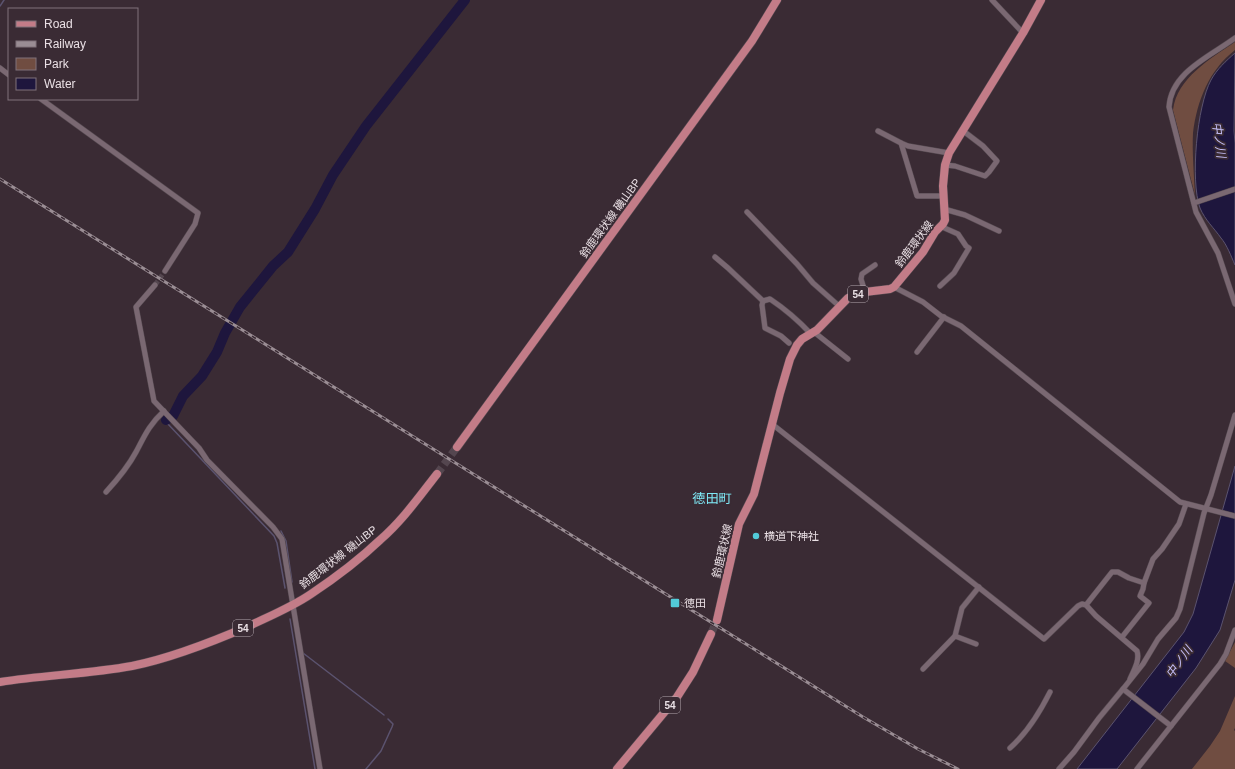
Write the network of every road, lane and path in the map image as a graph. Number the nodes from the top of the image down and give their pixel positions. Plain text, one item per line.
1 (777, 0) edge
2 (992, 0) edge
3 (1041, 0) edge
4 (1023, 33) junction
5 (1235, 38) edge
6 (0, 68) edge
7 (8, 74) edge
8 (43, 100) edge
9 (878, 130) dead end
10 (962, 130) junction
11 (901, 143) junction
12 (949, 153) junction
13 (945, 165) junction
14 (1235, 189) edge
15 (944, 196) junction
16 (1194, 202) junction
17 (944, 209) junction
18 (747, 212) dead end
19 (940, 226) junction
20 (999, 231) dead end
21 (714, 257) dead end
22 (875, 265) dead end
23 (164, 271) tunnel mouth
24 (155, 285) tunnel mouth
25 (940, 286) dead end
26 (894, 287) junction
27 (866, 292) junction
28 (764, 301) junction
29 (1235, 304) edge
30 (839, 306) junction
31 (944, 317) junction
32 (813, 333) junction
33 (789, 343) dead end
34 (917, 352) dead end
35 (848, 359) dead end
36 (164, 411) junction
37 (1235, 414) edge
38 (772, 424) junction
39 (457, 447) tunnel mouth
40 (437, 474) tunnel mouth
41 (106, 492) dead end
42 (1186, 504) junction
43 (1207, 508) junction
44 (1235, 516) edge
45 (1144, 583) junction
46 (979, 587) junction
47 (293, 604) junction
48 (1086, 605) junction
49 (717, 620) tunnel mouth
50 (1235, 630) edge
51 (711, 634) tunnel mouth
52 (955, 636) junction
53 (1122, 637) junction
54 (976, 644) dead end
55 (923, 669) dead end
56 (1130, 679) junction
57 (0, 682) edge
58 (1123, 690) junction
59 (1050, 692) dead end
60 (1171, 726) junction
61 (1010, 748) dead end
62 (320, 769) edge
63 (617, 769) edge
64 (1059, 769) edge
65 (1137, 769) edge

1 - 39 main road, 鈴鹿環状線 磯山BP
2 - 4 street
3 - 4 main road, 鈴鹿環状線
4 - 10 main road, 鈴鹿環状線
5 - 16 street
6 - 7 street
8 - 23 street
9 - 11 street
10 - 12 main road, 鈴鹿環状線
10 - 13 street
11 - 12 street
11 - 15 street
12 - 13 main road, 鈴鹿環状線
13 - 15 main road, 鈴鹿環状線
14 - 16 street
15 - 17 main road, 鈴鹿環状線
16 - 29 street
17 - 19 main road, 鈴鹿環状線
17 - 20 street
18 - 30 street
19 - 25 street
19 - 26 main road, 鈴鹿環状線
21 - 28 street
22 - 27 street
24 - 36 street
26 - 27 main road, 鈴鹿環状線 / 54
26 - 31 street
27 - 30 main road, 鈴鹿環状線 / 54
28 - 32 street
28 - 33 street
30 - 32 main road, 鈴鹿環状線 / 54
31 - 34 street
31 - 42 street
32 - 35 street
32 - 38 main road, 鈴鹿環状線 / 54
36 - 41 street
36 - 47 street
37 - 43 street
38 - 46 street
38 - 49 main road, 鈴鹿環状線 / 54
40 - 47 main road, 鈴鹿環状線 磯山BP / 54
42 - 43 street
42 - 45 street
43 - 44 street
43 - 56 street
45 - 48 street
45 - 53 street
46 - 48 street
46 - 52 street
47 - 57 main road, 鈴鹿環状線 磯山BP / 54
47 - 62 street
48 - 53 street
50 - 60 street
51 - 63 main road, 54
52 - 54 street
52 - 55 street
53 - 56 street
56 - 58 street
58 - 60 street
58 - 64 street
59 - 61 street
60 - 65 street

